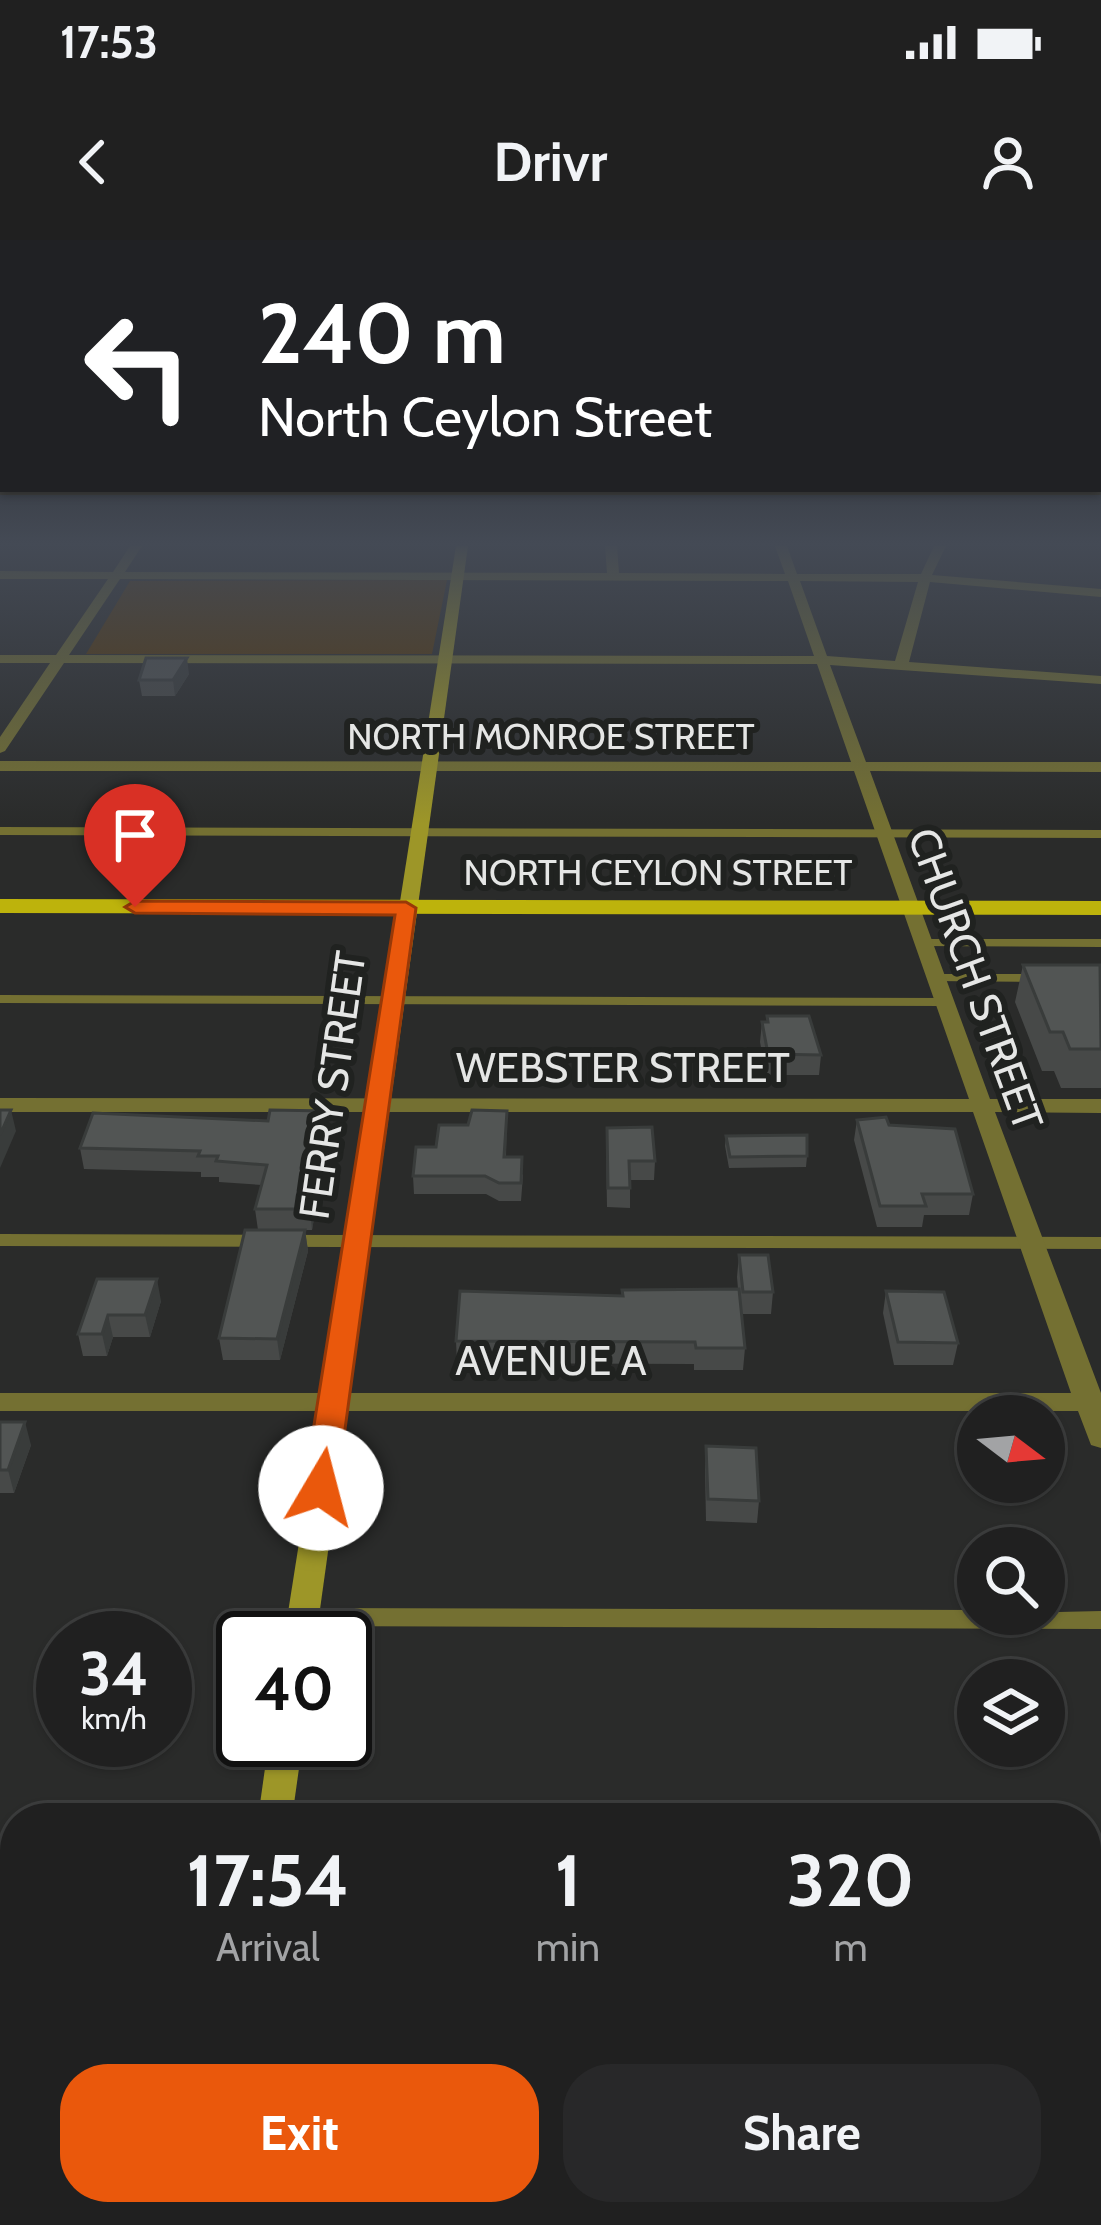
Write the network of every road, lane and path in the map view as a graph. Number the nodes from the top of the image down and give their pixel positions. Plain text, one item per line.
1 (73, 639) edge
2 (446, 639) edge
3 (815, 639) edge
4 (908, 639) edge
5 (0, 658) edge
6 (59, 659) junction
7 (442, 659) junction
8 (823, 660) junction
9 (902, 662) junction
10 (1101, 680) edge
11 (0, 748) edge
12 (430, 765) junction
13 (0, 766) edge
14 (861, 767) junction
15 (1101, 767) edge
16 (0, 830) edge
17 (419, 832) junction
18 (1101, 834) edge
19 (885, 835) junction
20 (0, 906) edge
21 (406, 908) junction
22 (910, 908) junction
23 (1101, 908) edge
24 (923, 943) junction
25 (1101, 943) edge
26 (937, 978) junction
27 (1054, 978) edge
28 (0, 999) edge
29 (394, 1000) junction
30 (945, 1001) junction
31 (0, 1105) edge
32 (379, 1106) junction
33 (1101, 1106) edge
34 (984, 1107) junction
35 (0, 1240) edge
36 (358, 1243) junction
37 (1032, 1243) junction
38 (1101, 1243) edge
39 (0, 1402) edge
40 (333, 1402) junction
41 (1095, 1402) edge
42 (1101, 1438) edge
43 (303, 1611) edge
44 (1101, 1620) edge
45 (372, 1627) edge
46 (282, 1767) edge
47 (277, 1803) edge

1 - 6 street
2 - 7 street, FERRY STREET
3 - 8 street, CHURCH STREET
4 - 9 street
5 - 6 street
6 - 7 street
6 - 11 street
7 - 8 street
7 - 12 street, FERRY STREET
8 - 9 street
8 - 14 street, CHURCH STREET
9 - 10 street
12 - 13 street, NORTH MONROE STREET
12 - 14 street, NORTH MONROE STREET
12 - 17 street, FERRY STREET
14 - 15 street, NORTH MONROE STREET
14 - 19 street, CHURCH STREET
16 - 17 lane
17 - 19 lane
17 - 21 street, FERRY STREET
18 - 19 lane
19 - 22 street, CHURCH STREET
20 - 21 main road, NORTH CEYLON STREET
21 - 22 main road, NORTH CEYLON STREET
21 - 29 street, FERRY STREET
22 - 23 main road, NORTH CEYLON STREET
22 - 24 street, CHURCH STREET
24 - 25 lane
24 - 26 street, CHURCH STREET
26 - 27 lane
26 - 30 street, CHURCH STREET
28 - 29 lane
29 - 30 lane
29 - 32 street, FERRY STREET
30 - 34 street, CHURCH STREET
31 - 32 street, WEBSTER STREET
32 - 34 street, WEBSTER STREET
32 - 36 street, FERRY STREET
33 - 34 street, WEBSTER STREET
34 - 37 street, CHURCH STREET
35 - 36 lane
36 - 37 lane
36 - 40 street, FERRY STREET
37 - 38 lane
37 - 41 street, CHURCH STREET
39 - 40 street, AVENUE A
40 - 41 street, AVENUE A
40 - 43 street, FERRY STREET
41 - 42 street, CHURCH STREET
44 - 45 lane
46 - 47 street

